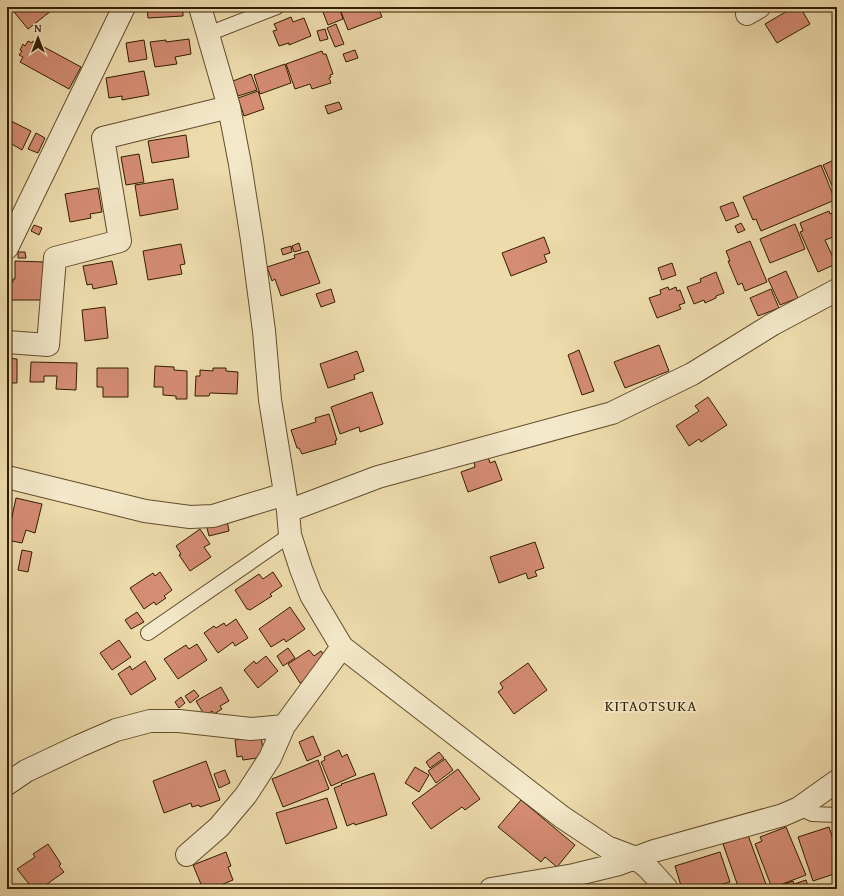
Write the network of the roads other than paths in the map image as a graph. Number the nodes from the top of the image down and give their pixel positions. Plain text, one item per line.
1 (124, 7) edge
2 (200, 7) edge
3 (277, 7) edge
4 (208, 34) junction
5 (229, 107) junction
6 (7, 248) edge
7 (837, 290) edge
8 (7, 342) edge
9 (7, 477) edge
10 (286, 502) junction
11 (290, 535) junction
12 (148, 633) dead end
13 (342, 647) junction
14 (284, 726) junction
15 (837, 781) edge
16 (7, 784) edge
17 (799, 808) junction
18 (837, 815) edge
19 (187, 855) dead end
20 (636, 858) junction
21 (492, 889) edge
22 (666, 889) edge

1 - 6 street
2 - 4 street
3 - 4 lane
4 - 5 street
5 - 8 street
5 - 10 street
7 - 10 street
9 - 10 street
10 - 11 street
11 - 12 lane
11 - 13 street
13 - 14 street
13 - 20 street
14 - 16 street
14 - 19 street
15 - 17 street
17 - 18 lane
17 - 20 street
20 - 21 street
20 - 22 street

